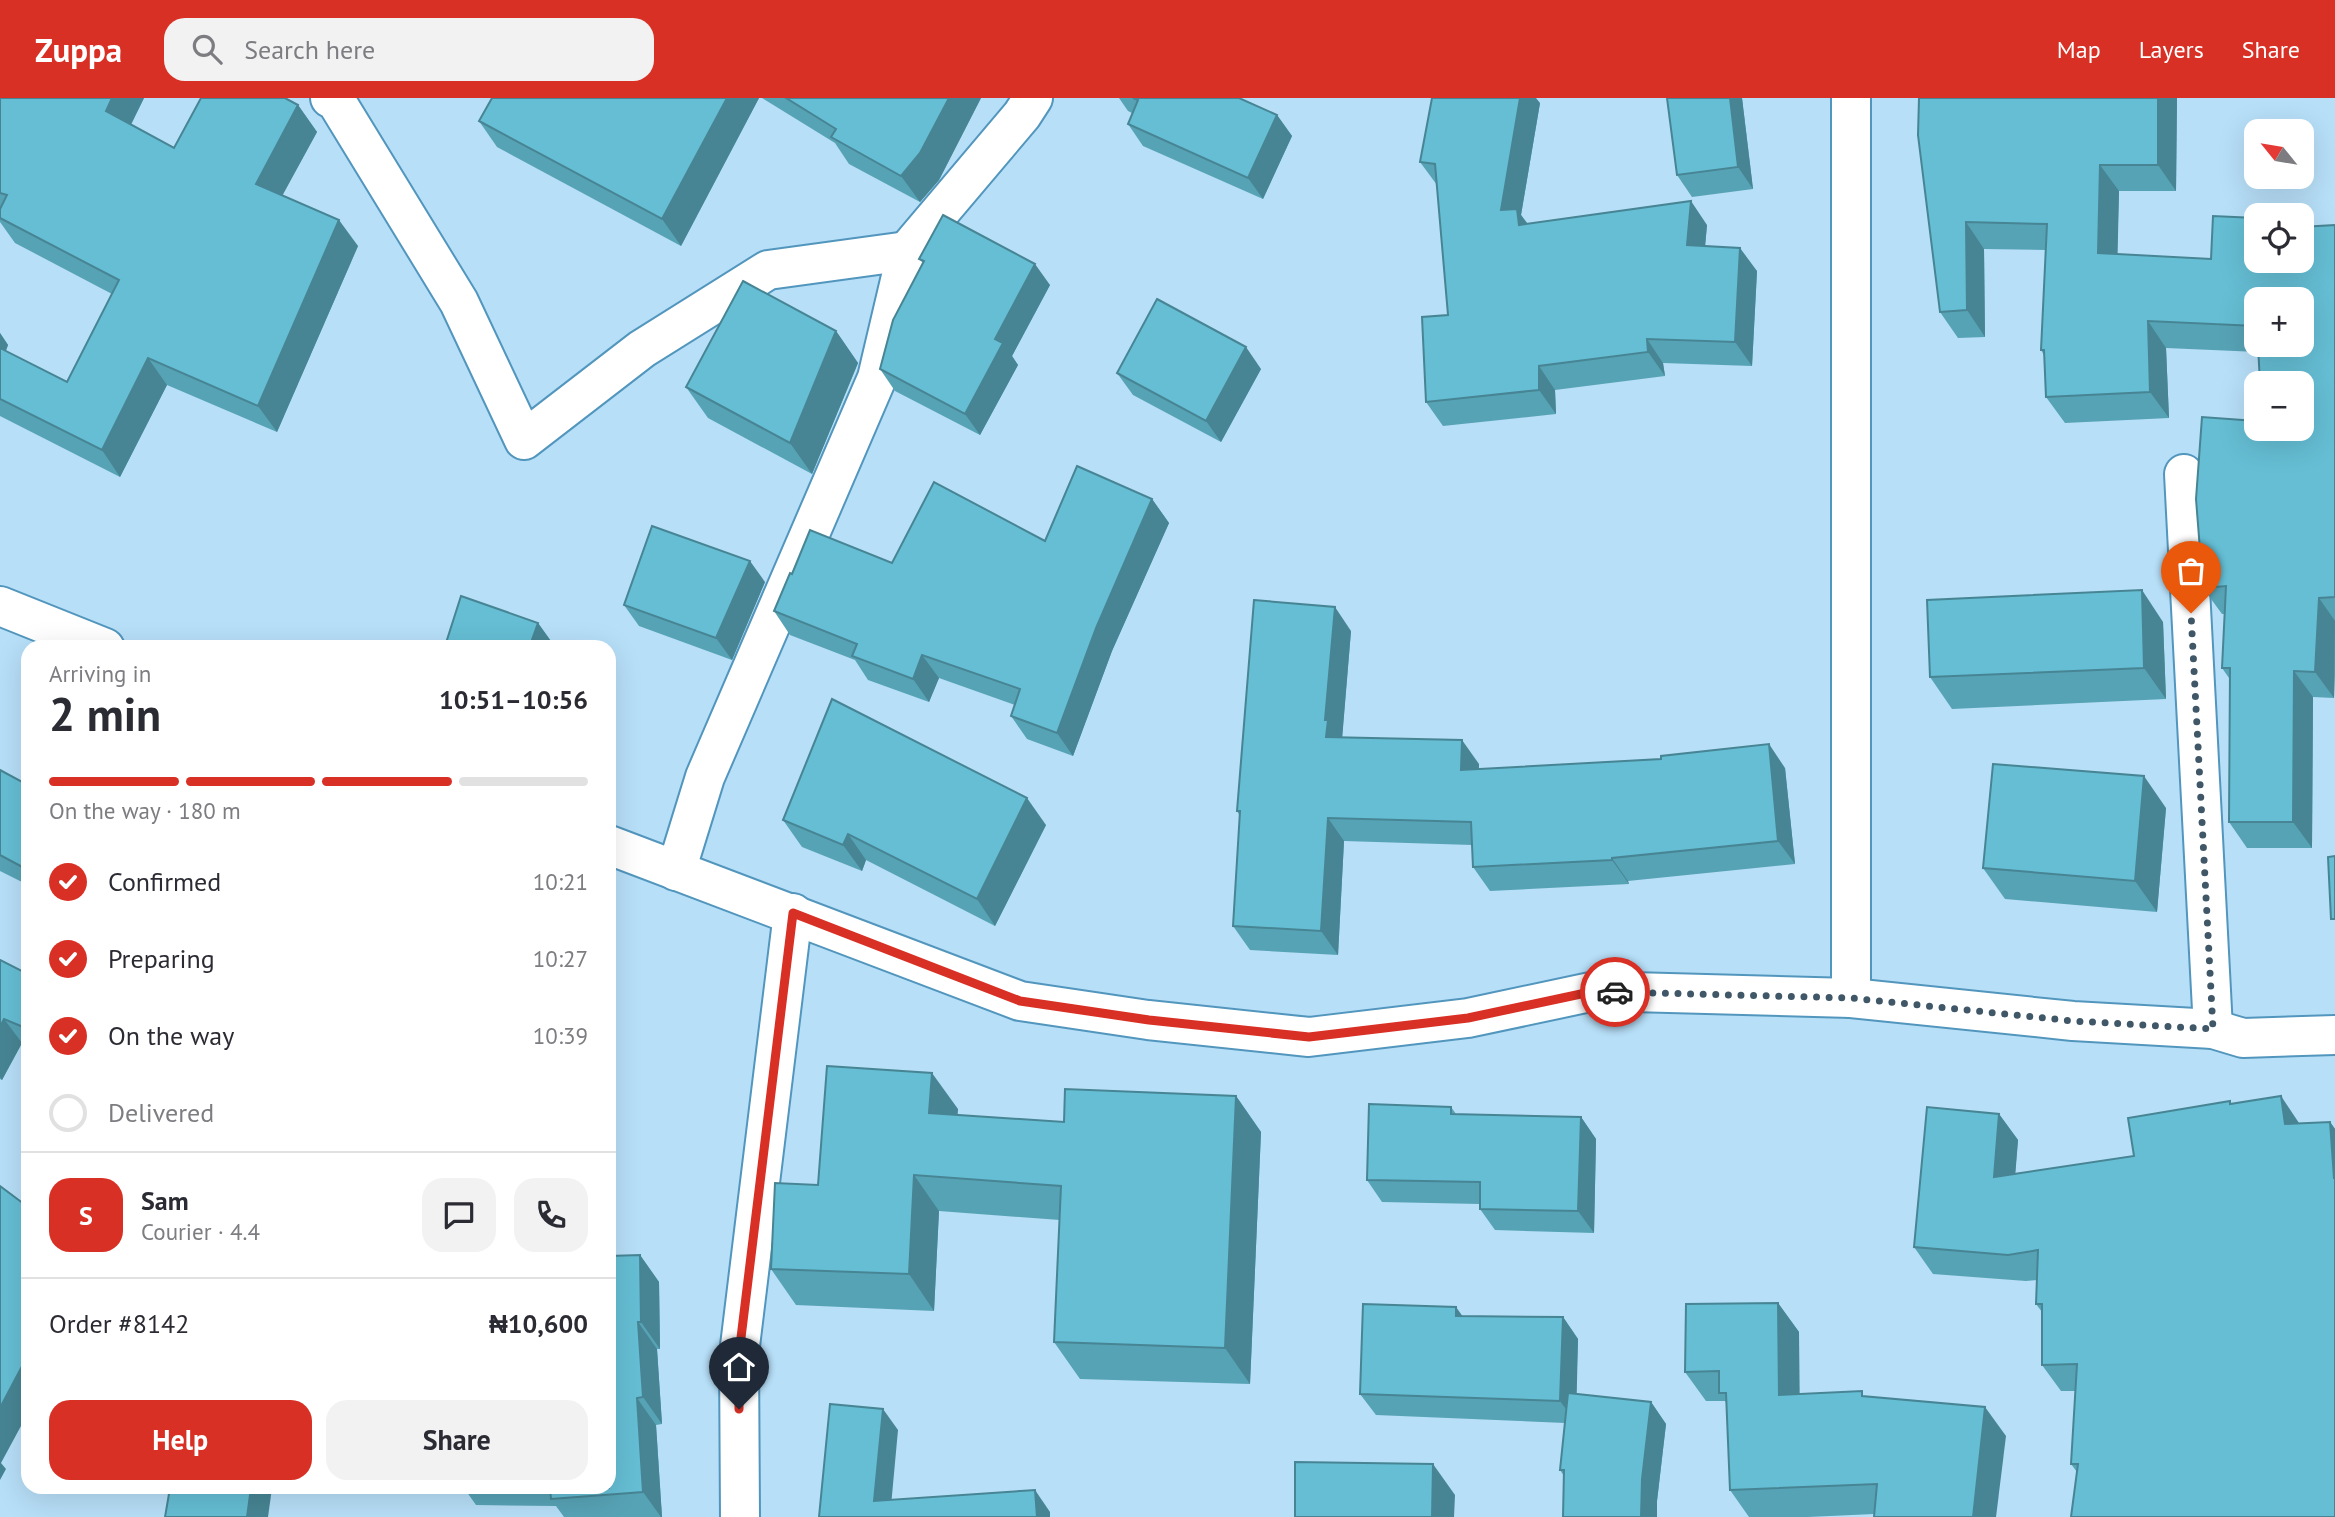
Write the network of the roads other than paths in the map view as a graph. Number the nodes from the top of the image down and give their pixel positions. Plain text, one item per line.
1 (330, 98) edge
2 (1033, 98) edge
3 (1851, 98) edge
4 (907, 251) junction
5 (2184, 474) dead end
6 (0, 606) edge
7 (85, 640) edge
8 (616, 848) edge
9 (676, 871) junction
10 (793, 913) junction
11 (1851, 998) junction
12 (2213, 1029) junction
13 (2335, 1035) edge
14 (740, 1517) edge

1 - 4 street
2 - 4 street
3 - 11 street
4 - 9 street
5 - 12 street
6 - 7 street
8 - 9 street
9 - 10 street
10 - 11 street
10 - 14 street
11 - 12 street
12 - 13 street

